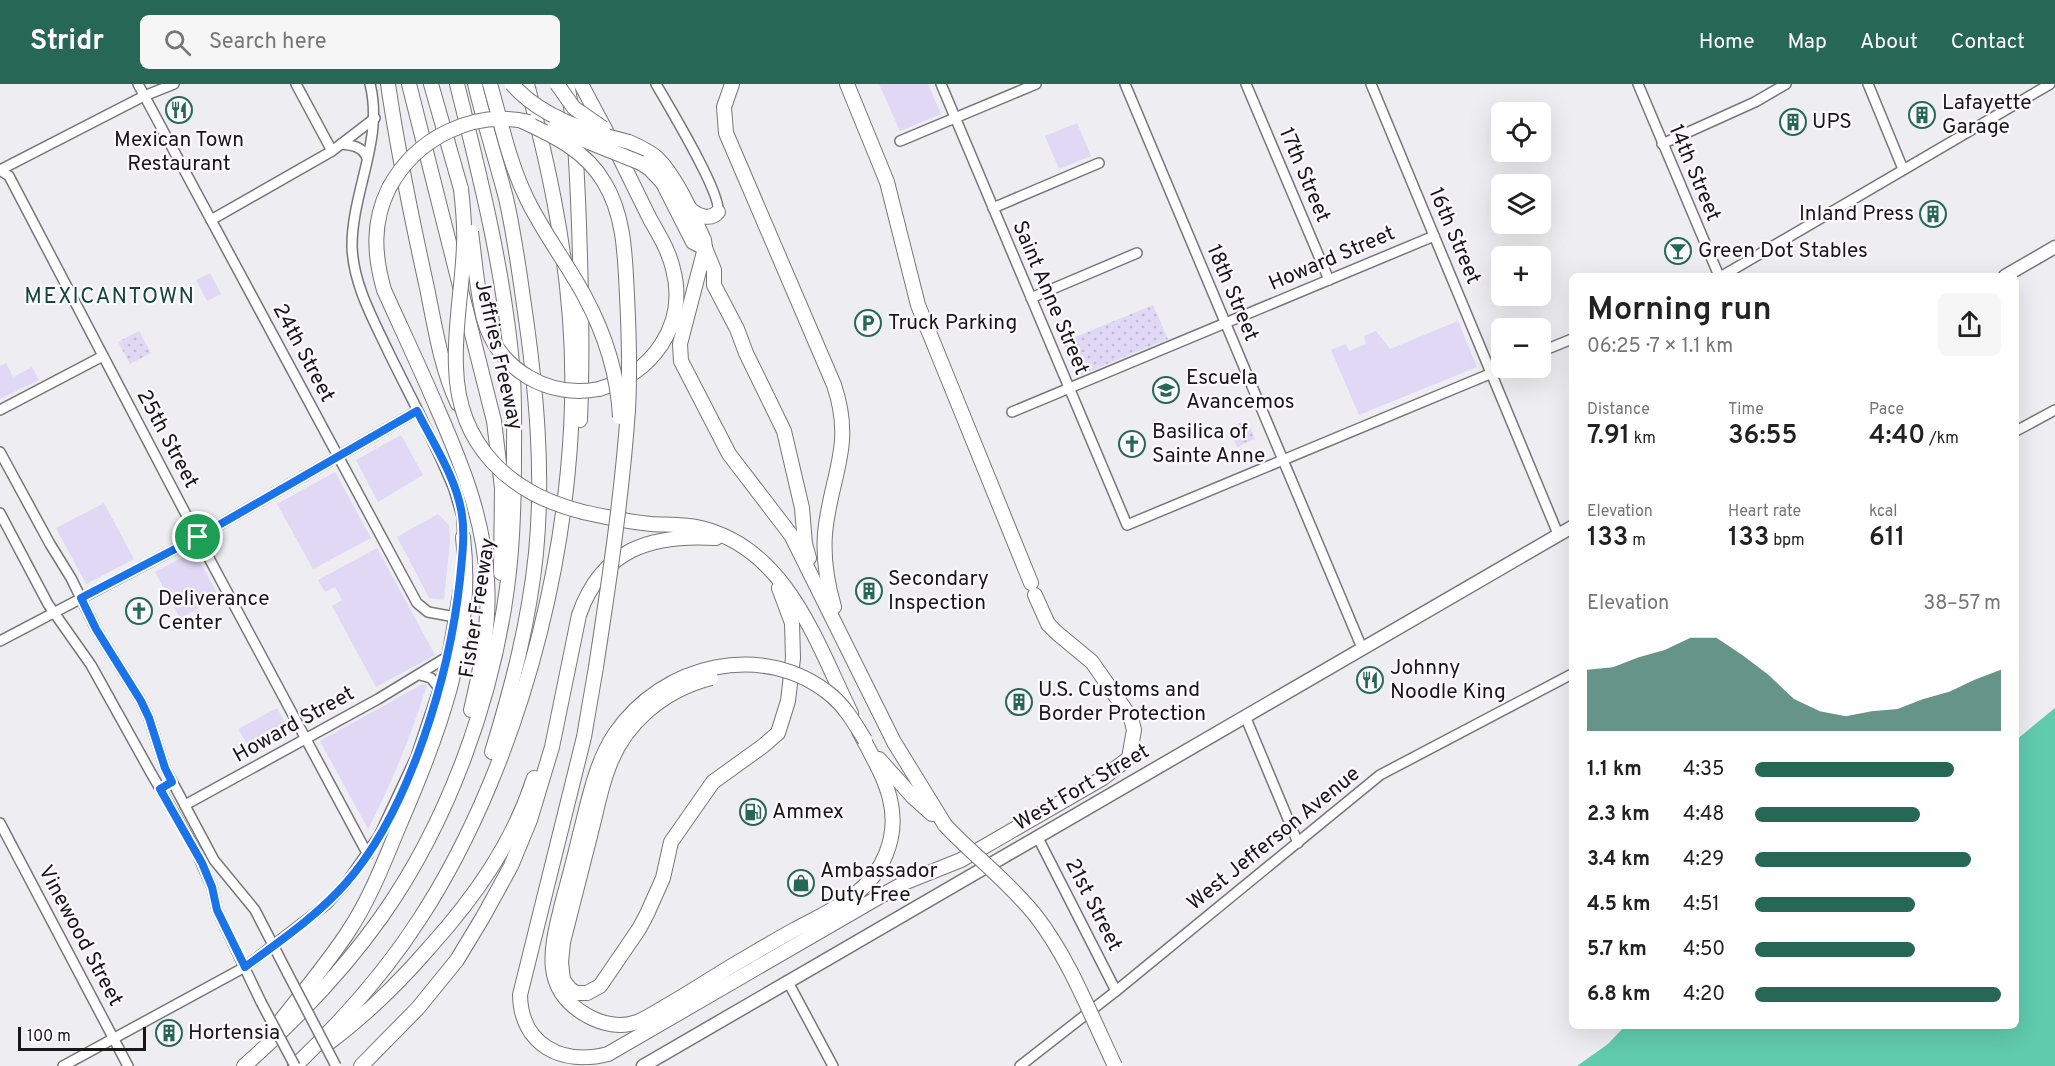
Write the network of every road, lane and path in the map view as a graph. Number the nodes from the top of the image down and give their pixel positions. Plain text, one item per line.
1 (138, 84) edge
2 (174, 84) edge
3 (296, 84) edge
4 (370, 84) edge
5 (388, 84) edge
6 (409, 84) edge
7 (431, 84) edge
8 (457, 84) edge
9 (474, 84) edge
10 (490, 84) edge
11 (513, 84) edge
12 (527, 84) edge
13 (557, 84) edge
14 (567, 84) edge
15 (581, 84) edge
16 (656, 84) edge
17 (732, 84) edge
18 (847, 84) edge
19 (941, 84) edge
20 (1036, 84) edge
21 (1125, 84) edge
22 (1246, 84) edge
23 (1371, 84) edge
24 (1638, 84) edge
25 (1786, 84) edge
26 (1868, 84) edge
27 (2050, 84) edge
28 (144, 96) junction
29 (375, 118) junction
30 (955, 118) junction
31 (522, 120) junction
32 (900, 141) dead end
33 (630, 143) junction
34 (341, 144) junction
35 (1662, 144) junction
36 (332, 151) junction
37 (368, 159) junction
38 (1099, 163) dead end
39 (1903, 169) junction
40 (0, 170) edge
41 (461, 189) junction
42 (682, 198) junction
43 (993, 208) junction
44 (718, 212) junction
45 (211, 220) junction
46 (1434, 236) junction
47 (704, 244) junction
48 (2055, 247) edge
49 (1137, 253) dead end
50 (1719, 273) edge
51 (1725, 273) edge
52 (2010, 273) edge
53 (1329, 280) junction
54 (1031, 298) junction
55 (1226, 323) junction
56 (1569, 340) edge
57 (1551, 348) edge
58 (103, 356) junction
59 (1491, 371) edge
60 (1491, 373) edge
61 (1494, 378) edge
62 (1069, 388) junction
63 (0, 410) edge
64 (417, 411) junction
65 (2055, 411) edge
66 (1012, 412) dead end
67 (2019, 425) edge
68 (469, 426) junction
69 (0, 452) edge
70 (338, 456) junction
71 (1283, 460) junction
72 (623, 464) junction
73 (567, 479) junction
74 (0, 513) edge
75 (1569, 528) edge
76 (1558, 534) junction
77 (198, 537) junction
78 (463, 537) junction
79 (730, 539) junction
80 (771, 569) junction
81 (815, 583) junction
82 (81, 598) junction
83 (54, 612) junction
84 (455, 617) junction
85 (840, 632) junction
86 (0, 641) edge
87 (498, 641) junction
88 (1362, 648) junction
89 (447, 657) junction
90 (420, 675) junction
91 (1569, 676) edge
92 (564, 682) junction
93 (439, 688) junction
94 (1245, 716) junction
95 (305, 740) junction
96 (457, 773) junction
97 (172, 782) junction
98 (160, 789) junction
99 (185, 805) junction
100 (0, 823) edge
101 (945, 825) junction
102 (466, 835) junction
103 (585, 835) junction
104 (1037, 836) junction
105 (1298, 843) junction
106 (368, 855) junction
107 (273, 946) junction
108 (245, 967) junction
109 (788, 982) junction
110 (1116, 991) junction
111 (114, 1038) junction
112 (664, 1061) edge
113 (248, 1062) edge
114 (63, 1066) edge
115 (129, 1066) edge
116 (296, 1066) edge
117 (336, 1066) edge
118 (361, 1066) edge
119 (643, 1066) edge
120 (833, 1066) edge
121 (1020, 1066) edge
122 (1115, 1066) edge

1 - 28 street, 24th Street
2 - 28 street
3 - 36 street
4 - 29 street
5 - 68 highway, bridge
6 - 87 highway, Jeffries Freeway
7 - 41 highway
8 - 87 highway, Fisher Freeway
9 - 102 highway
10 - 72 highway, bridge
11 - 33 highway, bridge
12 - 73 highway
13 - 33 highway, bridge
14 - 73 highway
15 - 41 highway, bridge
16 - 44 street
17 - 85 highway
18 - 72 highway, bridge
19 - 30 street, Saint Anne Street
20 - 30 street
21 - 55 street, 18th Street
22 - 53 street, 17th Street
23 - 46 street, 16th Street
24 - 35 street, 14th Street
25 - 35 street
26 - 39 street
27 - 39 street
28 - 40 street
28 - 45 street, 24th Street
29 - 34 street
29 - 37 street
30 - 32 street
30 - 43 street, Saint Anne Street
31 - 47 highway, bridge
31 - 72 highway, bridge
31 - 96 highway, bridge
33 - 42 highway
34 - 36 street
34 - 37 street
35 - 50 street, 14th Street
36 - 45 street
37 - 64 street
38 - 43 street
39 - 51 street
40 - 58 street, 25th Street
41 - 68 highway, bridge
42 - 44 highway
42 - 47 highway
43 - 54 street, Saint Anne Street
44 - 47 highway
45 - 70 street, 24th Street
46 - 53 street, Howard Street
46 - 59 street, 16th Street
47 - 81 highway
47 - 81 highway
48 - 52 main road
49 - 54 street
53 - 55 street, Howard Street
54 - 62 street, Saint Anne Street
55 - 62 street, Howard Street
55 - 71 street, 18th Street
56 - 57 street
58 - 63 street
58 - 77 street, 25th Street
60 - 71 street
61 - 76 street, 16th Street
62 - 66 street, Howard Street
62 - 71 street, Saint Anne Street
64 - 70 street
64 - 78 street
65 - 67 street
68 - 79 highway, bridge
69 - 82 street
70 - 77 street
70 - 84 street, 24th Street
71 - 88 street, 18th Street
73 - 102 highway
74 - 83 street
75 - 76 main road, West Fort Street
76 - 88 main road, West Fort Street
77 - 82 street
77 - 95 street, 25th Street
78 - 84 street
78 - 113 highway
79 - 80 highway
79 - 92 highway
80 - 103 highway
80 - 103 highway
81 - 85 highway
82 - 83 street
82 - 97 street
83 - 86 street
83 - 98 street
84 - 89 street
85 - 101 highway
87 - 96 highway, Fisher Freeway
88 - 94 main road, West Fort Street
89 - 90 street, Howard Street
89 - 93 street
90 - 93 street
90 - 95 street, Howard Street
91 - 105 street, West Jefferson Avenue
92 - 116 highway
92 - 118 highway
93 - 106 street
94 - 104 main road, West Fort Street
94 - 105 street
95 - 99 street, Howard Street
95 - 106 street, 25th Street
96 - 113 highway, Fisher Freeway
97 - 98 street
97 - 99 street
98 - 108 street
99 - 107 street
100 - 111 street, Vinewood Street
101 - 103 highway, bridge
101 - 122 highway, bridge
102 - 116 highway
104 - 109 main road, West Fort Street
104 - 110 street, 21st Street
105 - 110 street, West Jefferson Avenue
106 - 107 street
107 - 108 street
107 - 117 street, bridge
108 - 111 street
108 - 116 street, bridge
109 - 112 main road, West Fort Street
109 - 120 street
110 - 121 street, West Jefferson Avenue
111 - 114 street
111 - 115 street, Vinewood Street
112 - 119 main road, West Fort Street

